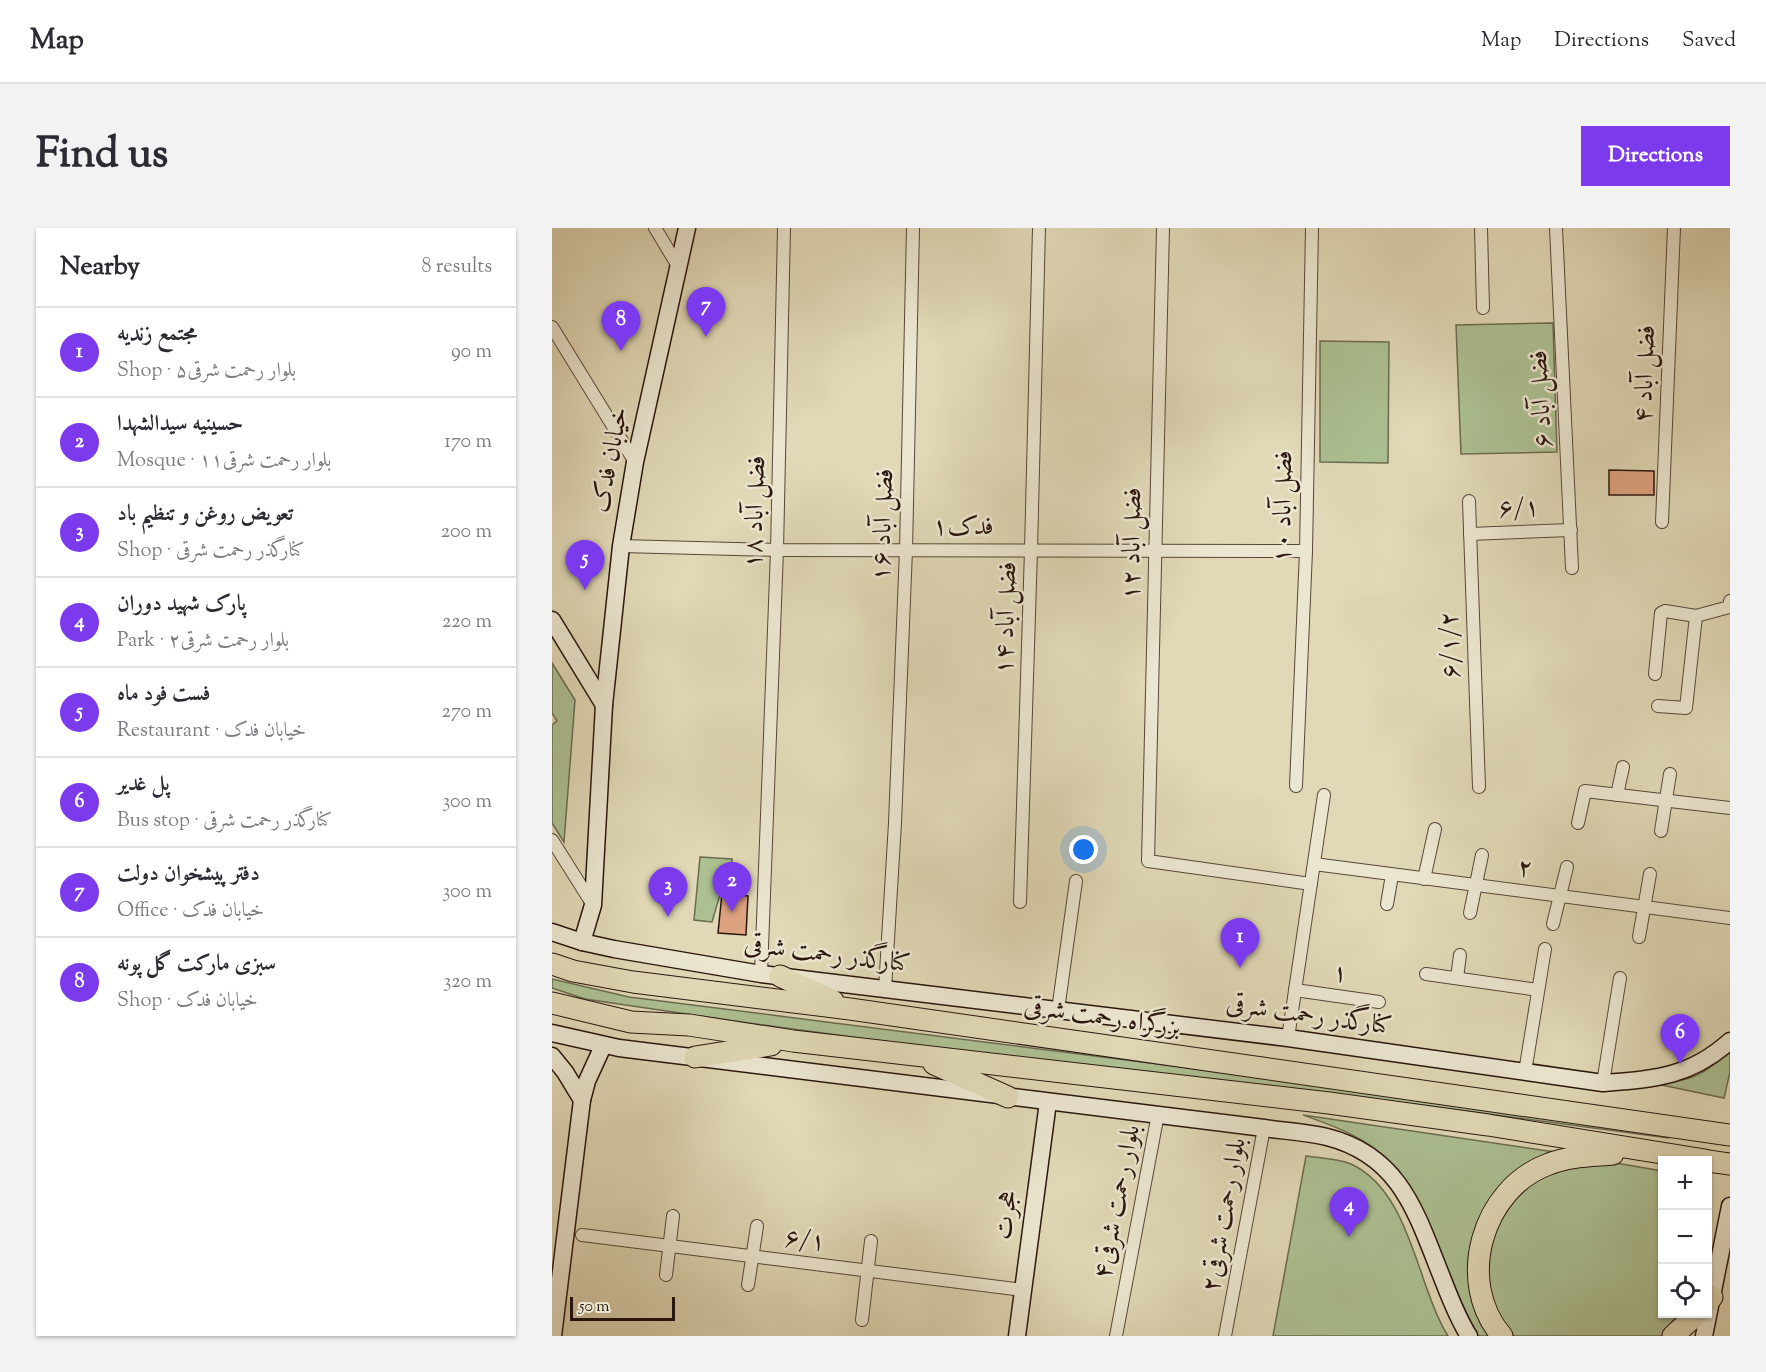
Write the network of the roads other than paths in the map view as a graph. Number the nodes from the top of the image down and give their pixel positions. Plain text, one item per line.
1 (655, 228) edge
2 (687, 228) edge
3 (784, 228) edge
4 (913, 228) edge
5 (1039, 228) edge
6 (1163, 228) edge
7 (1312, 228) edge
8 (1480, 228) edge
9 (1556, 228) edge
10 (1674, 228) edge
11 (678, 266) junction
12 (1483, 308) dead end
13 (552, 327) edge
14 (635, 462) junction
15 (1469, 501) dead end
16 (1662, 522) dead end
17 (1571, 530) junction
18 (1470, 534) junction
19 (621, 546) junction
20 (777, 550) junction
21 (906, 550) junction
22 (1031, 550) junction
23 (1156, 551) junction
24 (1306, 551) junction
25 (1572, 568) dead end
26 (1729, 604) edge
27 (1696, 616) junction
28 (552, 620) edge
29 (1655, 674) dead end
30 (603, 705) junction
31 (1658, 706) dead end
32 (1623, 767) dead end
33 (1670, 774) dead end
34 (1296, 786) dead end
35 (1479, 787) dead end
36 (1324, 795) dead end
37 (1617, 795) junction
38 (1666, 801) junction
39 (1730, 808) edge
40 (1578, 823) dead end
41 (1435, 829) dead end
42 (1661, 831) dead end
43 (552, 840) edge
44 (1482, 855) dead end
45 (1314, 864) junction
46 (1568, 867) dead end
47 (1392, 874) junction
48 (1650, 874) dead end
49 (1424, 879) junction
50 (1076, 881) dead end
51 (1311, 884) junction
52 (1476, 885) junction
53 (1560, 896) junction
54 (1020, 902) dead end
55 (1387, 904) dead end
56 (593, 905) junction
57 (1644, 907) junction
58 (1470, 913) dead end
59 (1730, 918) edge
60 (1553, 924) dead end
61 (552, 932) edge
62 (1639, 937) dead end
63 (582, 942) junction
64 (1545, 949) dead end
65 (1460, 955) dead end
66 (552, 963) edge
67 (1426, 974) dead end
68 (771, 975) junction
69 (1457, 978) junction
70 (1620, 978) dead end
71 (885, 989) junction
72 (1295, 990) junction
73 (1538, 990) junction
74 (1379, 1002) dead end
75 (552, 1003) edge
76 (849, 1009) junction
77 (1058, 1010) junction
78 (552, 1033) edge
79 (1288, 1038) junction
80 (793, 1041) junction
81 (1730, 1041) edge
82 (603, 1046) junction
83 (552, 1056) edge
84 (914, 1056) junction
85 (695, 1057) junction
86 (1525, 1072) junction
87 (1603, 1083) junction
88 (1008, 1097) junction
89 (582, 1100) junction
90 (1048, 1101) junction
91 (1158, 1114) junction
92 (1264, 1128) junction
93 (1730, 1135) edge
94 (1644, 1152) junction
95 (1672, 1156) edge
96 (1712, 1162) edge
97 (1730, 1164) edge
98 (1730, 1206) edge
99 (673, 1216) dead end
100 (757, 1226) dead end
101 (582, 1234) dead end
102 (871, 1241) dead end
103 (669, 1247) junction
104 (752, 1257) junction
105 (868, 1271) junction
106 (666, 1275) dead end
107 (748, 1285) dead end
108 (1023, 1290) junction
109 (1712, 1291) edge
110 (1693, 1318) edge
111 (1707, 1318) edge
112 (862, 1320) dead end
113 (554, 1336) edge
114 (1017, 1336) edge
115 (1116, 1336) edge
116 (1225, 1336) edge
117 (1469, 1336) edge
118 (1502, 1336) edge
119 (1673, 1336) edge
120 (1704, 1336) edge

1 - 11 street
2 - 11 main road, خیابان فدک
3 - 20 street, فضل آباد ۱۸
4 - 21 street, فضل آباد ۱۶
5 - 22 street, فضل آباد ۱۴
6 - 23 street, فضل آباد ۱۲
7 - 24 street, فضل آباد ۱۰
8 - 12 street
9 - 17 street, فضل آباد ۶
10 - 16 street, فضل آباد ۴
11 - 14 main road, خیابان فدک
13 - 14 street
14 - 19 main road, خیابان فدک
15 - 18 street, ۶/۱/۲
17 - 18 street, ۶/۱
17 - 25 street, فضل آباد ۶
18 - 35 street, ۶/۱/۲
19 - 20 street, فدک۱
19 - 30 main road, خیابان فدک
20 - 21 street, فدک۱
20 - 68 street, فضل آباد ۱۸
21 - 22 street, فدک۱
21 - 71 street, فضل آباد ۱۶
22 - 23 street, فدک۱
22 - 54 street, فضل آباد ۱۴
23 - 24 street, فدک۱
23 - 51 street, فضل آباد ۱۲
24 - 34 street, فضل آباد ۱۰
26 - 27 street
27 - 29 street
27 - 31 street
28 - 30 main road
30 - 56 main road, خیابان فدک
32 - 37 street
33 - 38 street
36 - 45 street
37 - 38 street
37 - 40 street
38 - 39 street
38 - 42 street
41 - 49 street
43 - 56 street
44 - 52 street
45 - 47 street, ۲
45 - 51 street
46 - 53 street
47 - 49 street, ۲
47 - 55 street
48 - 57 street
49 - 52 street, ۲
50 - 77 street
51 - 72 street
52 - 53 street, ۲
52 - 58 street
53 - 57 street, ۲
53 - 60 street
56 - 63 main road, خیابان فدک
57 - 59 street, ۲
57 - 62 street
61 - 63 main road, کنارگذر رحمت شرقی
63 - 68 main road, کنارگذر رحمت شرقی
64 - 73 street
65 - 69 street
66 - 76 highway, بزرگراه رحمت شرقی
67 - 69 street
68 - 71 main road, کنارگذر رحمت شرقی
68 - 76 highway
69 - 73 street
70 - 87 street
71 - 77 main road, کنارگذر رحمت شرقی
72 - 74 street, ۱
72 - 79 street
73 - 86 street
75 - 80 highway
76 - 93 highway, بزرگراه رحمت شرقی
77 - 79 main road, کنارگذر رحمت شرقی
78 - 82 main road
79 - 86 main road, کنارگذر رحمت شرقی
80 - 84 highway
80 - 85 highway
81 - 87 main road, کنارگذر رحمت شرقی
82 - 85 main road
82 - 89 main road
83 - 89 main road
84 - 88 highway
84 - 94 highway
85 - 88 main road
86 - 87 main road, کنارگذر رحمت شرقی
88 - 90 main road
89 - 113 main road
90 - 91 main road
90 - 108 main road, هجرت
91 - 92 main road
91 - 115 street, بلوار رحمت شرقی۴
92 - 116 street, بلوار رحمت شرقی۲
92 - 117 main road
94 - 95 highway
94 - 118 highway
96 - 97 highway
98 - 109 main road
99 - 103 street
100 - 104 street
101 - 103 street, ۶/۱
102 - 105 street
103 - 104 street, ۶/۱
103 - 106 street
104 - 105 street, ۶/۱
104 - 107 street
105 - 108 street, ۶/۱
105 - 112 street
108 - 114 main road, هجرت
110 - 119 highway
111 - 120 main road

